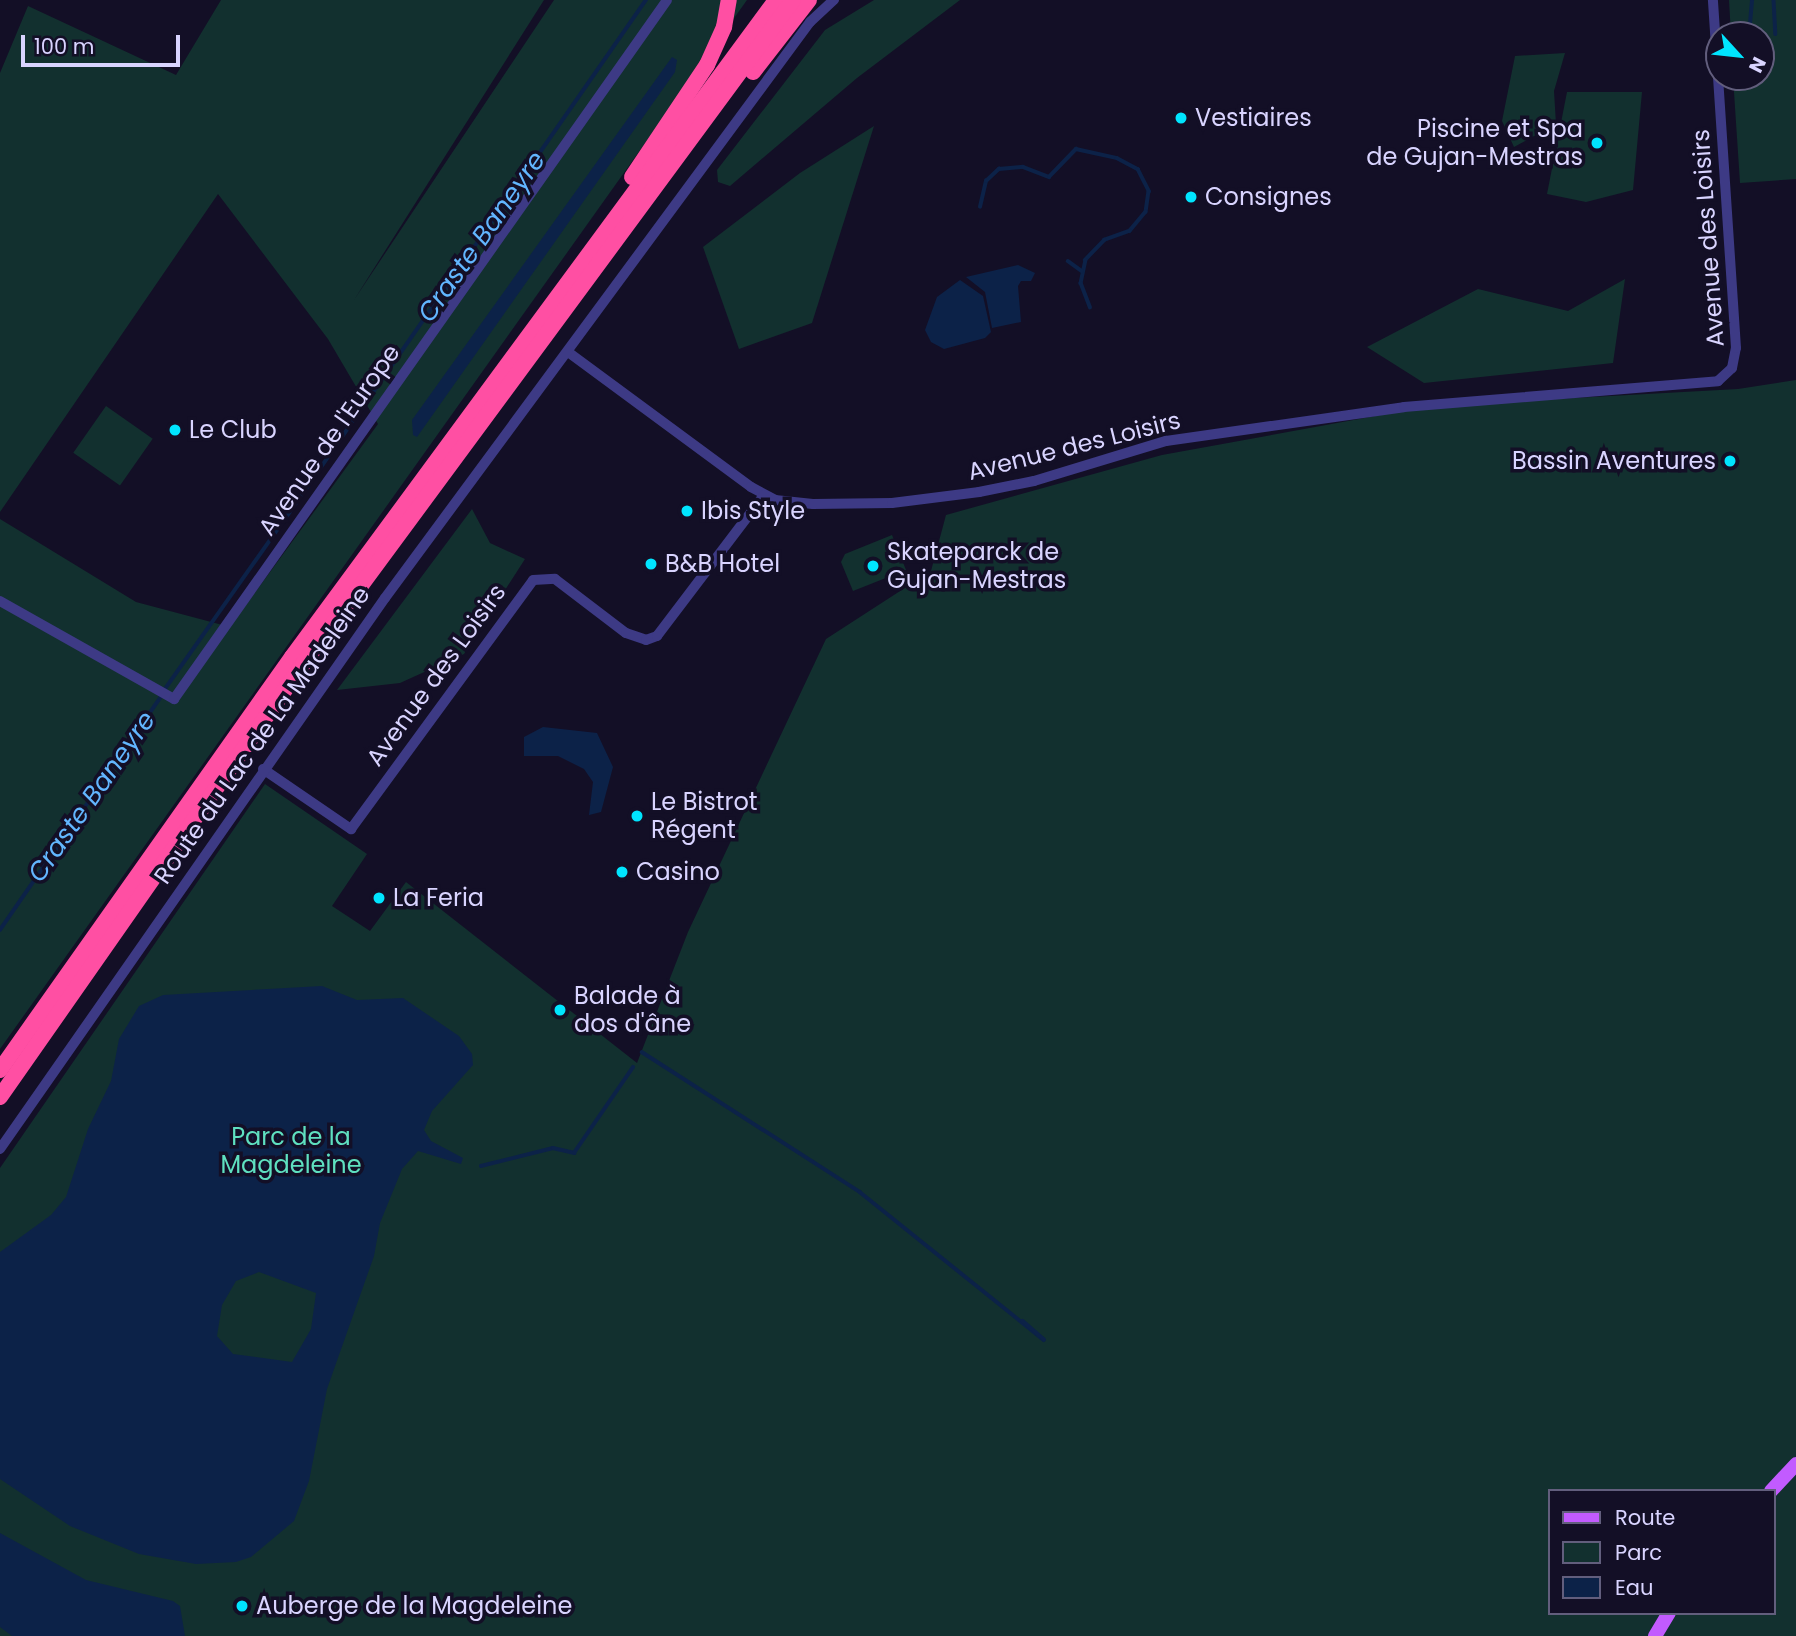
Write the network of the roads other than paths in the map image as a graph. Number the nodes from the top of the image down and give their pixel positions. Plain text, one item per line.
1 (667, 0) edge
2 (729, 0) edge
3 (776, 0) edge
4 (793, 0) edge
5 (809, 0) edge
6 (834, 0) edge
7 (1713, 0) edge
8 (643, 203) junction
9 (568, 352) junction
10 (468, 417) junction
11 (764, 495) junction
12 (0, 601) edge
13 (263, 769) junction
14 (0, 1070) edge
15 (0, 1097) edge
16 (0, 1149) edge
17 (1796, 1464) edge
18 (1773, 1489) edge
19 (1668, 1615) edge
20 (1655, 1636) edge

1 - 12 street, Avenue de l'Europe
2 - 10 highway
3 - 10 highway
4 - 8 highway
5 - 8 highway
6 - 9 street, Route du Lac de La Madeleine
7 - 11 street, Avenue des Loisirs
8 - 15 highway
9 - 11 street
9 - 13 street, Route du Lac de La Madeleine
10 - 14 highway
11 - 13 street, Avenue des Loisirs
13 - 16 street, Route du Lac de La Madeleine
17 - 18 main road
19 - 20 main road

